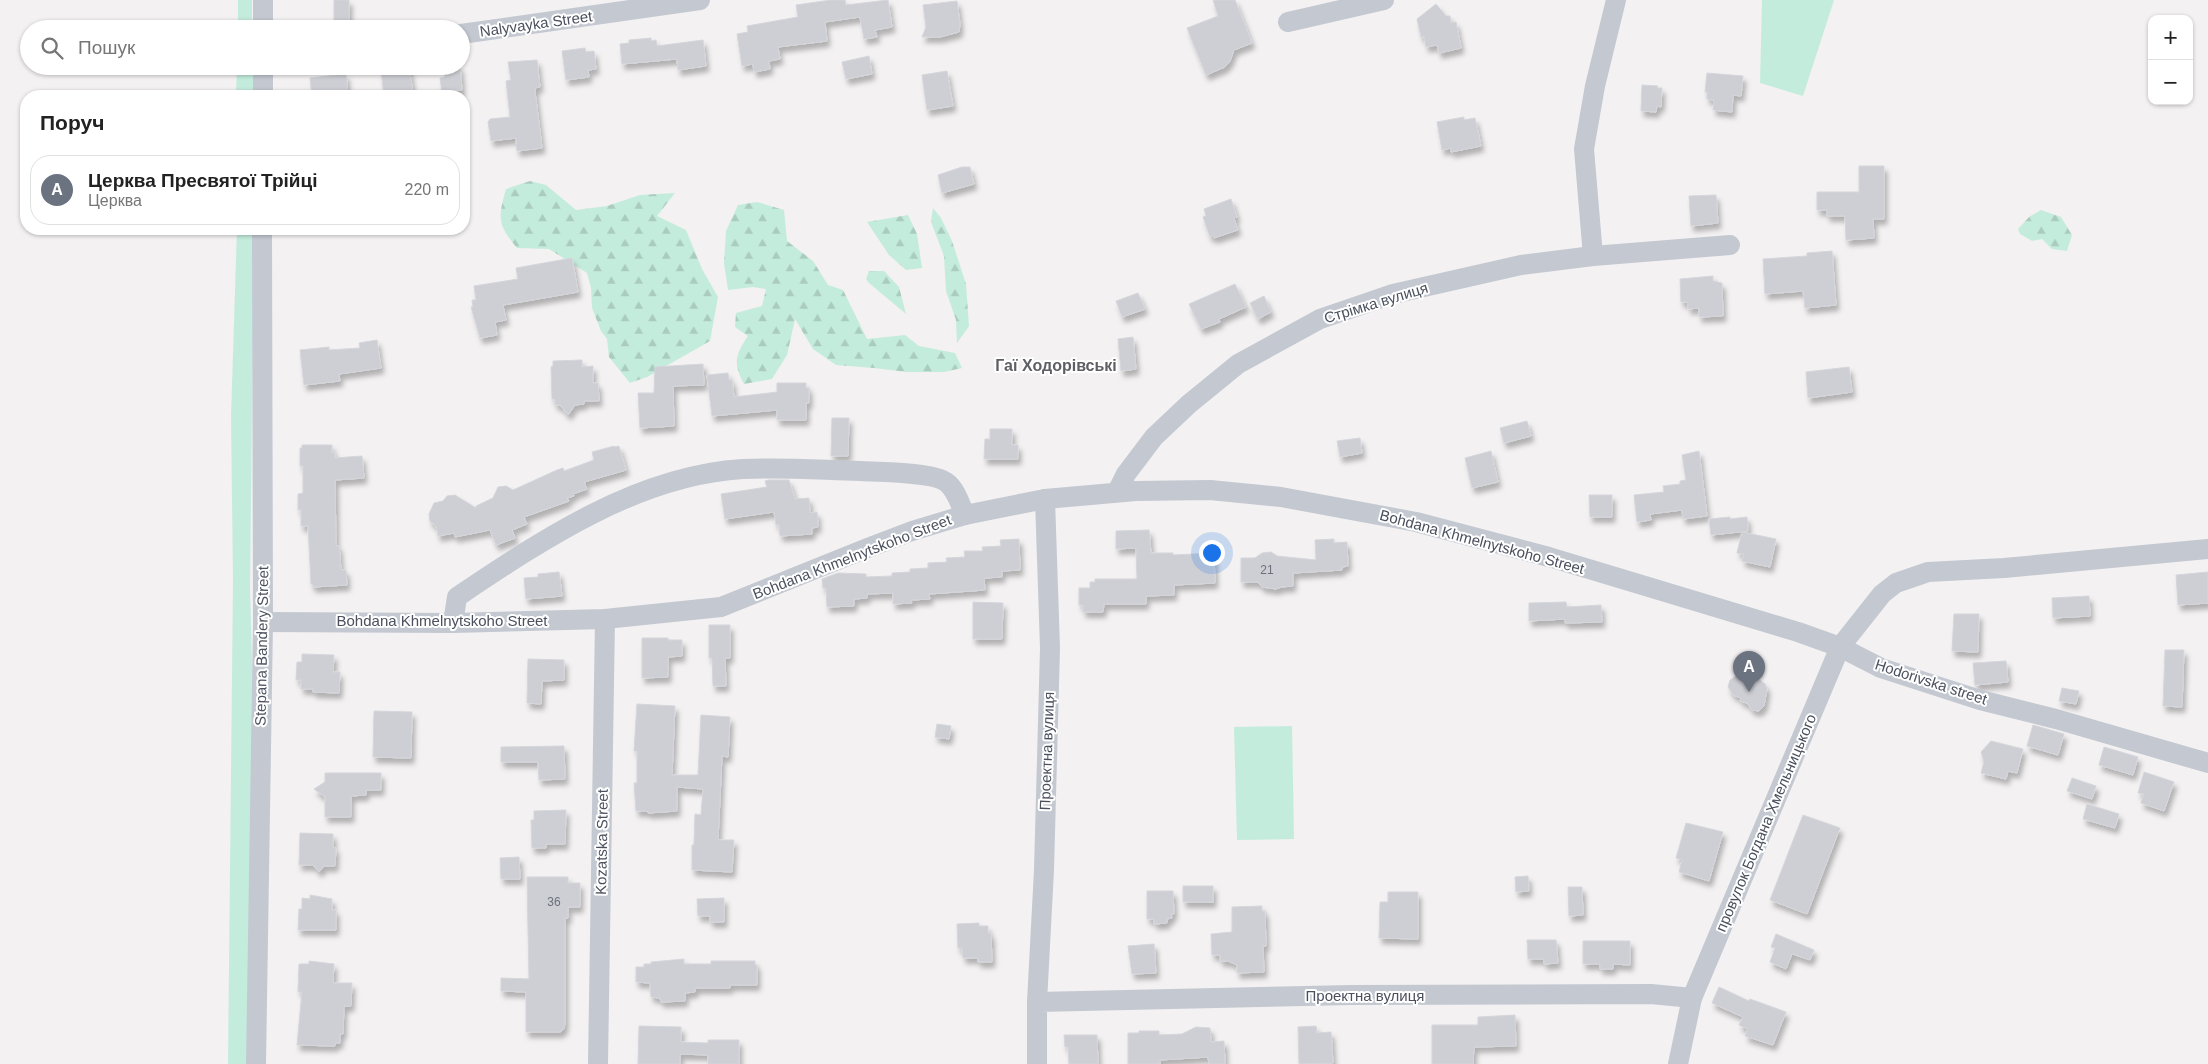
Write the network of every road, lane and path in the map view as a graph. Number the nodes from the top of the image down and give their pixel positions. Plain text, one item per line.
1 (263, 0) edge
2 (700, 0) edge
3 (1384, 0) edge
4 (1616, 0) edge
5 (587, 8) edge
6 (263, 20) edge
7 (1288, 22) dead end
8 (470, 32) edge
9 (263, 75) edge
10 (262, 90) edge
11 (262, 235) edge
12 (1730, 245) dead end
13 (1593, 256) junction
14 (1117, 492) junction
15 (1045, 499) junction
16 (965, 515) junction
17 (2208, 549) edge
18 (605, 619) junction
19 (263, 622) junction
20 (453, 623) junction
21 (1840, 647) junction
22 (2208, 763) edge
23 (1692, 998) junction
24 (1037, 1002) junction
25 (1681, 1063) edge
26 (256, 1064) edge
27 (598, 1064) edge
28 (1037, 1064) edge

1 - 6 street
2 - 5 street, Nalyvayka Street
3 - 7 street
4 - 13 street
5 - 8 street, Nalyvayka Street
9 - 10 street
11 - 19 street, Stepana Bandery Street
12 - 13 street, Стрімка вулиця
13 - 14 street, Стрімка вулиця
14 - 15 street, Bohdana Khmelnytskoho Street
14 - 21 street, Bohdana Khmelnytskoho Street
15 - 16 street, Bohdana Khmelnytskoho Street
15 - 24 street, Проектна вулиця
16 - 18 street, Bohdana Khmelnytskoho Street
16 - 20 street
17 - 21 street
18 - 20 street, Bohdana Khmelnytskoho Street
18 - 27 street, Kozatska Street
19 - 20 street, Bohdana Khmelnytskoho Street
19 - 26 street, Stepana Bandery Street
21 - 22 street, Hodorivska street
21 - 23 street, провулок Богдана Хмельницького
23 - 24 street, Проектна вулиця
23 - 25 street, провулок Богдана Хмельницького
24 - 28 street, Проектна вулиця

